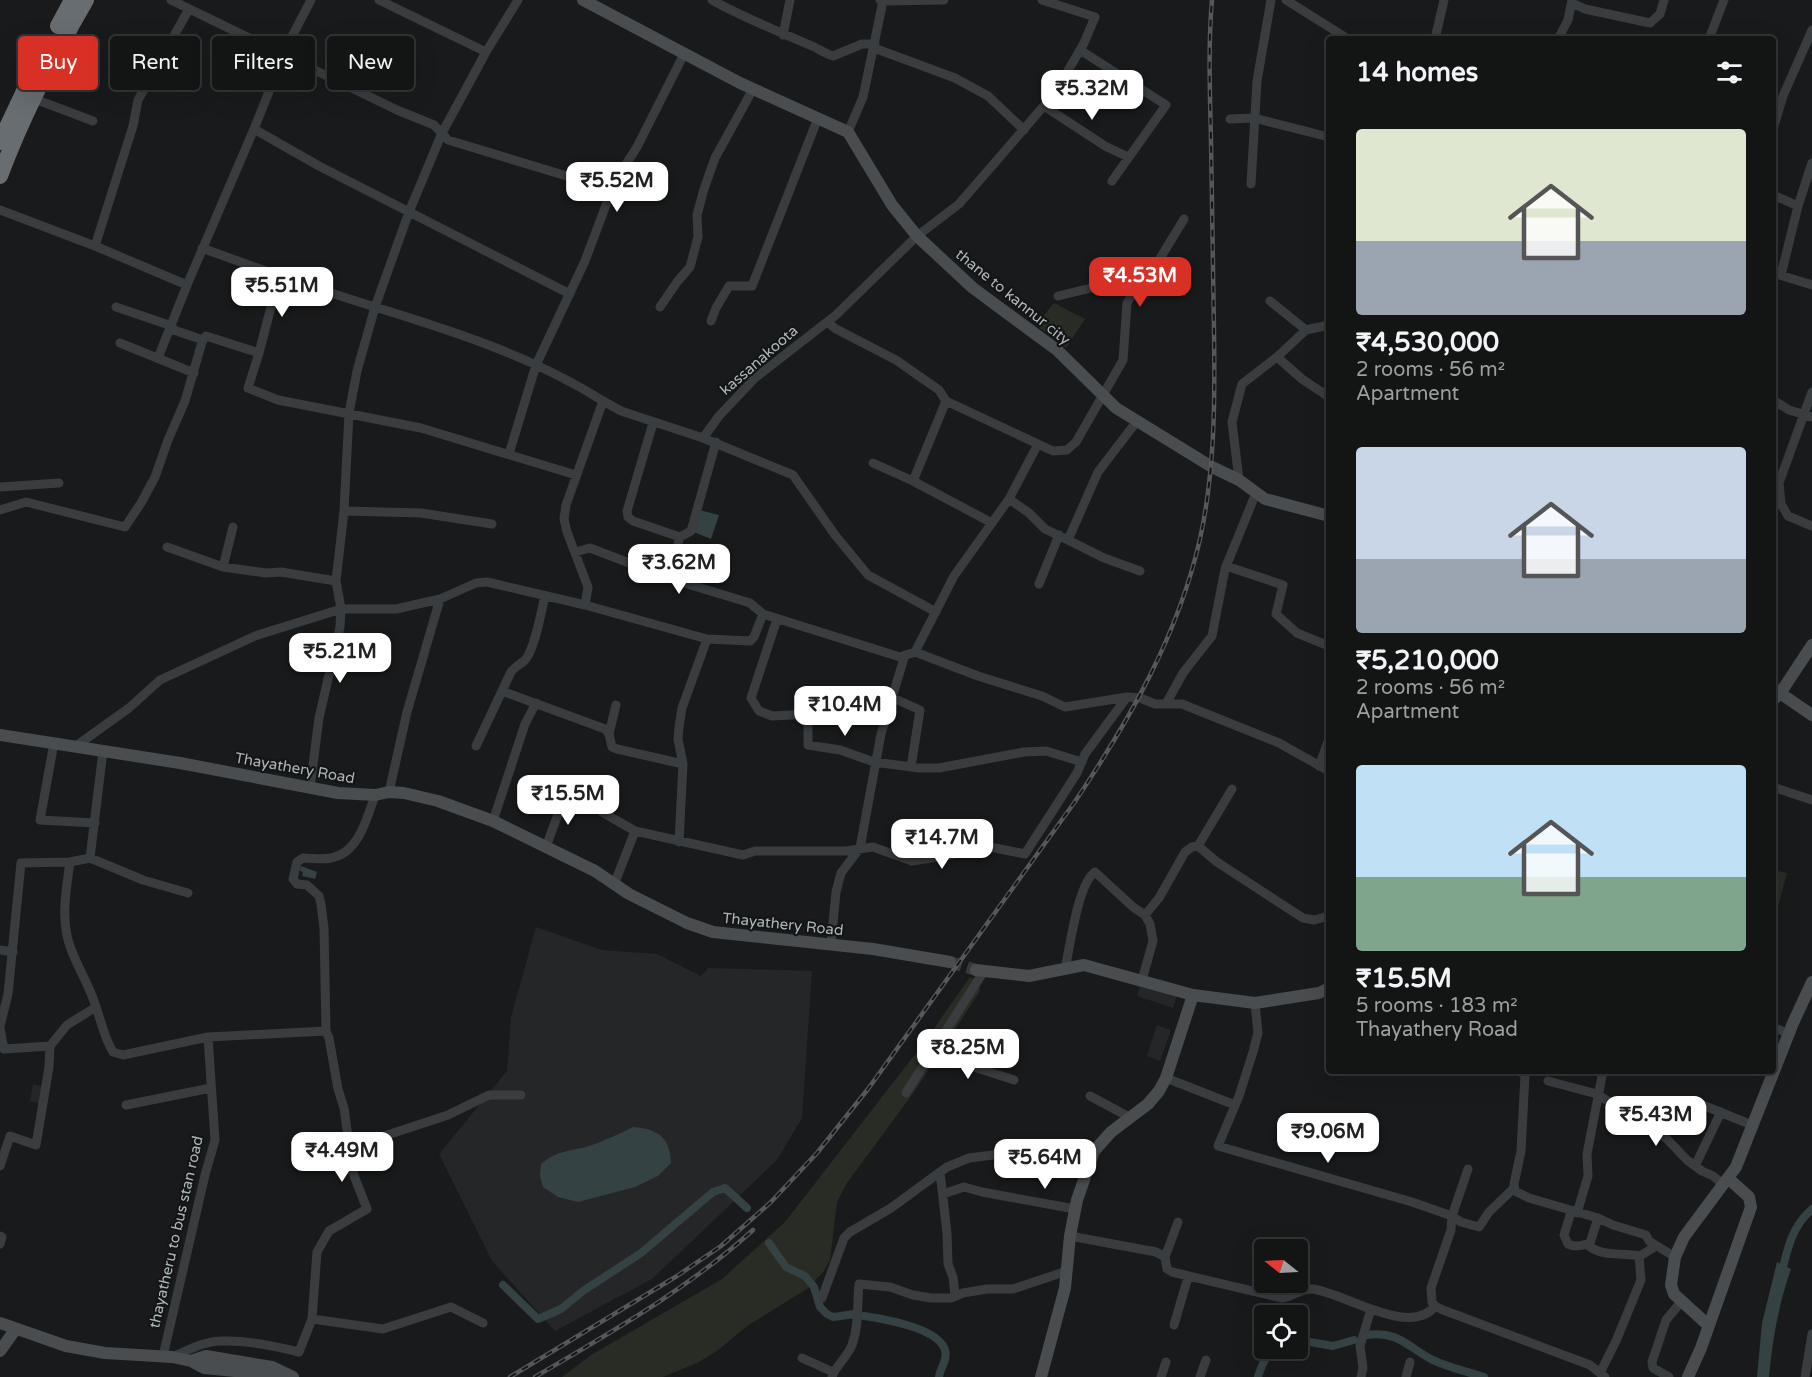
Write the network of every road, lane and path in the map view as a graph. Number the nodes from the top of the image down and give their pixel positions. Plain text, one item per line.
1 (72, 0) edge
2 (86, 0) edge
3 (171, 0) edge
4 (311, 0) edge
5 (380, 0) edge
6 (518, 0) edge
7 (583, 0) edge
8 (712, 0) edge
9 (790, 0) edge
10 (882, 0) edge
11 (944, 0) edge
12 (1042, 0) edge
13 (1271, 0) edge
14 (1286, 0) edge
15 (1444, 0) edge
16 (1664, 0) edge
17 (1724, 0) edge
18 (1572, 2) edge
19 (189, 9) junction
20 (1812, 30) edge
21 (783, 35) junction
22 (244, 36) edge
23 (293, 36) edge
24 (1343, 36) edge
25 (1436, 36) edge
26 (1560, 36) edge
27 (1710, 36) edge
28 (874, 46) junction
29 (1080, 50) junction
30 (486, 52) junction
31 (684, 54) junction
32 (1807, 57) edge
33 (315, 70) edge
34 (753, 89) junction
35 (269, 90) edge
36 (32, 98) junction
37 (1044, 106) junction
38 (818, 118) junction
39 (1254, 118) junction
40 (1230, 119) dead end
41 (1776, 119) edge
42 (93, 121) dead end
43 (254, 129) junction
44 (1024, 130) junction
45 (848, 132) junction
46 (442, 133) junction
47 (1326, 136) edge
48 (0, 140) edge
49 (1128, 158) junction
50 (1812, 164) edge
51 (0, 176) edge
52 (1112, 181) dead end
53 (1251, 184) dead end
54 (1809, 185) edge
55 (613, 190) junction
56 (1776, 196) edge
57 (1798, 206) junction
58 (0, 210) edge
59 (409, 212) junction
60 (1184, 219) dead end
61 (917, 236) junction
62 (95, 246) junction
63 (202, 248) junction
64 (1777, 274) edge
65 (279, 276) junction
66 (187, 285) junction
67 (1137, 285) junction
68 (1812, 285) edge
69 (570, 294) junction
70 (1058, 296) dead end
71 (1270, 301) dead end
72 (116, 307) dead end
73 (375, 307) junction
74 (660, 307) dead end
75 (711, 321) dead end
76 (827, 322) junction
77 (1326, 326) edge
78 (171, 328) junction
79 (1306, 330) junction
80 (203, 340) junction
81 (120, 344) dead end
82 (259, 353) junction
83 (1277, 357) junction
84 (158, 358) junction
85 (536, 365) junction
86 (194, 373) junction
87 (1812, 392) edge
88 (1103, 395) junction
89 (1326, 395) edge
90 (603, 401) junction
91 (946, 401) junction
92 (1776, 402) edge
93 (349, 413) junction
94 (1807, 416) edge
95 (1137, 421) junction
96 (653, 423) junction
97 (703, 438) junction
98 (716, 442) junction
99 (1038, 444) junction
100 (509, 454) junction
101 (873, 464) dead end
102 (576, 475) junction
103 (1239, 480) junction
104 (914, 481) junction
105 (59, 483) dead end
106 (0, 487) edge
107 (1256, 493) junction
108 (1009, 499) junction
109 (0, 510) edge
110 (344, 511) junction
111 (1326, 515) edge
112 (992, 523) junction
113 (492, 524) dead end
114 (1812, 526) edge
115 (233, 527) dead end
116 (1059, 535) junction
117 (680, 537) junction
118 (1068, 540) junction
119 (167, 547) dead end
120 (575, 552) junction
121 (1226, 566) junction
122 (223, 567) junction
123 (1140, 571) dead end
124 (668, 578) junction
125 (336, 581) junction
126 (1039, 584) dead end
127 (544, 596) junction
128 (440, 599) junction
129 (585, 605) junction
130 (341, 609) junction
131 (936, 612) junction
132 (763, 614) junction
133 (777, 619) junction
134 (707, 639) junction
135 (1326, 645) edge
136 (1810, 650) edge
137 (915, 652) junction
138 (905, 655) junction
139 (502, 691) junction
140 (1776, 694) edge
141 (1127, 697) junction
142 (893, 698) junction
143 (536, 703) junction
144 (1166, 704) junction
145 (616, 705) dead end
146 (1812, 715) edge
147 (609, 734) junction
148 (0, 735) edge
149 (54, 743) junction
150 (76, 746) junction
151 (476, 746) dead end
152 (1326, 747) edge
153 (103, 751) junction
154 (874, 762) junction
155 (1082, 762) junction
156 (683, 764) junction
157 (1319, 766) junction
158 (911, 767) junction
159 (1326, 770) edge
160 (310, 788) junction
161 (1232, 789) dead end
162 (1776, 789) edge
163 (389, 792) junction
164 (375, 795) junction
165 (565, 795) dead end
166 (1812, 800) edge
167 (602, 812) dead end
168 (493, 821) junction
169 (95, 823) junction
170 (635, 831) junction
171 (678, 842) junction
172 (1198, 846) junction
173 (546, 847) junction
174 (860, 848) junction
175 (90, 858) junction
176 (70, 862) junction
177 (614, 885) junction
178 (188, 893) dead end
179 (1144, 915) junction
180 (1326, 917) edge
181 (831, 944) junction
182 (0, 950) edge
183 (13, 952) junction
184 (950, 962) tunnel mouth
185 (1065, 969) junction
186 (980, 970) joint
187 (1142, 980) junction
188 (1812, 982) edge
189 (1326, 990) edge
190 (1193, 995) junction
191 (1255, 1003) junction
192 (96, 1006) junction
193 (0, 1027) edge
194 (1776, 1028) edge
195 (326, 1031) junction
196 (1789, 1034) junction
197 (208, 1037) junction
198 (50, 1046) junction
199 (931, 1053) junction
200 (1776, 1066) edge
201 (1524, 1074) edge
202 (1602, 1074) edge
203 (1773, 1074) edge
204 (1166, 1078) junction
205 (1014, 1080) dead end
206 (1548, 1080) dead end
207 (211, 1089) junction
208 (906, 1093) dead end
209 (1597, 1094) junction
210 (521, 1095) dead end
211 (1090, 1096) dead end
212 (1700, 1104) dead end
213 (126, 1105) dead end
214 (1235, 1105) junction
215 (1721, 1112) junction
216 (1131, 1118) junction
217 (1752, 1125) junction
218 (348, 1148) junction
219 (1088, 1164) junction
220 (0, 1166) edge
221 (1695, 1166) junction
222 (1468, 1169) dead end
223 (940, 1172) junction
224 (1726, 1182) junction
225 (1514, 1188) junction
226 (943, 1194) junction
227 (1075, 1209) junction
228 (1574, 1213) junction
229 (1452, 1216) junction
230 (1599, 1218) junction
231 (1178, 1222) dead end
232 (0, 1236) edge
233 (1070, 1236) junction
234 (0, 1244) edge
235 (1589, 1246) junction
236 (1656, 1246) junction
237 (1639, 1256) junction
238 (1165, 1257) junction
239 (1675, 1257) junction
240 (1067, 1271) junction
241 (1188, 1277) junction
242 (955, 1295) junction
243 (822, 1298) dead end
244 (1681, 1302) junction
245 (1435, 1306) junction
246 (1371, 1309) junction
247 (312, 1319) junction
248 (0, 1323) edge
249 (483, 1323) dead end
250 (1174, 1325) dead end
251 (1708, 1325) junction
252 (15, 1330) junction
253 (1812, 1334) edge
254 (0, 1351) edge
255 (168, 1357) junction
256 (802, 1358) dead end
257 (1206, 1360) dead end
258 (191, 1361) junction
259 (1166, 1362) dead end
260 (1410, 1362) dead end
261 (833, 1374) edge
262 (1602, 1375) edge
263 (272, 1377) edge
264 (294, 1377) edge
265 (1041, 1377) edge
266 (1161, 1377) edge
267 (1200, 1377) edge
268 (1361, 1377) edge
269 (1406, 1377) edge
270 (1669, 1377) edge
271 (1688, 1377) edge
272 (1805, 1377) edge

1 - 48 highway
2 - 36 highway
3 - 19 street
4 - 23 street
5 - 30 street
6 - 30 street
7 - 31 street
8 - 21 street
9 - 21 street
10 - 11 street
10 - 28 street
12 - 29 street, kassanakoota
13 - 39 street
14 - 24 street
15 - 25 street
16 - 18 street
17 - 27 street
18 - 26 street
19 - 22 street
19 - 62 street
20 - 32 street
21 - 28 street
28 - 44 street
28 - 45 street
29 - 37 street, kassanakoota
29 - 49 street
30 - 46 street
31 - 34 street
31 - 55 street
32 - 41 street
33 - 46 street
34 - 38 street
34 - 74 street
35 - 43 street
36 - 42 street
36 - 51 highway
37 - 44 street, kassanakoota
37 - 49 street
38 - 45 street
38 - 75 street
39 - 40 street
39 - 47 street
39 - 53 street
43 - 59 street
43 - 63 street
44 - 61 street, kassanakoota
45 - 61 street, thane to kannur city
46 - 55 street
46 - 59 street
49 - 52 street
50 - 54 street
54 - 57 street
55 - 69 street
56 - 57 street
57 - 64 street
58 - 62 street
59 - 69 street
59 - 73 street
60 - 67 street
61 - 76 street, kassanakoota
61 - 88 street, thane to kannur city
62 - 66 street
63 - 65 street
63 - 66 street
64 - 68 street
65 - 73 street
65 - 82 street
66 - 78 street
67 - 70 street
67 - 88 street
69 - 85 street
71 - 79 street
72 - 78 street
73 - 85 street
73 - 93 street
76 - 91 street
76 - 97 street, kassanakoota
77 - 79 street
78 - 80 street
78 - 84 street
79 - 83 street
80 - 82 street
80 - 86 street
81 - 84 street
82 - 93 street
83 - 89 street
83 - 103 street
84 - 86 street
85 - 90 street
85 - 100 street
86 - 109 street
87 - 94 street
88 - 95 street, thane to kannur city
88 - 99 street
90 - 96 street
90 - 102 street
91 - 99 street
91 - 104 street
92 - 94 street
93 - 100 street
93 - 110 street
94 - 114 street
95 - 103 street, thane to kannur city
95 - 118 street
96 - 97 street
96 - 117 street
97 - 98 street
98 - 117 street
98 - 131 street
99 - 108 street
100 - 102 street
101 - 104 street
102 - 120 street
103 - 107 street, thane to kannur city
104 - 112 street
105 - 106 street
107 - 111 street, thane to kannur city
107 - 121 street
108 - 112 street
108 - 116 street
110 - 113 street
110 - 125 street
112 - 131 street
115 - 122 street
116 - 118 street
116 - 126 street
117 - 124 street
118 - 123 street
119 - 122 street
120 - 124 street
120 - 129 street
121 - 135 street
121 - 144 street
122 - 125 street
124 - 132 street
125 - 130 street
127 - 128 street
127 - 129 street
127 - 139 street
128 - 130 street
128 - 163 street
129 - 134 street
130 - 150 street
130 - 160 street
131 - 137 street
132 - 133 street
132 - 134 street
133 - 138 street
133 - 154 street
134 - 156 street
136 - 140 street
137 - 138 street
137 - 141 street
138 - 142 street
139 - 143 street
139 - 151 street
140 - 146 street
141 - 144 street
141 - 155 street
142 - 154 street
142 - 158 street
143 - 147 street
143 - 168 street
144 - 157 street
145 - 147 street
147 - 156 street
148 - 149 street, Thayathery Road
149 - 150 street, Thayathery Road
149 - 169 street
150 - 153 street, Thayathery Road
152 - 157 street
153 - 160 street, Thayathery Road
153 - 169 street
154 - 158 street
154 - 174 street
155 - 158 street
155 - 174 street
156 - 171 street
157 - 159 street
160 - 164 street, Thayathery Road
161 - 172 street
162 - 166 street
163 - 164 street, Thayathery Road
163 - 168 street, Thayathery Road
164 - 195 street
165 - 173 street
167 - 170 street
168 - 173 street, Thayathery Road
169 - 175 street
170 - 171 street
170 - 177 street
171 - 174 street
172 - 179 street
172 - 180 street
173 - 177 street, Thayathery Road
174 - 181 street
175 - 176 street
175 - 178 street
176 - 183 street
176 - 192 street
177 - 181 street, Thayathery Road
179 - 185 street
179 - 187 street
181 - 184 street, Thayathery Road
182 - 183 street
183 - 193 street
185 - 186 street
185 - 187 street
186 - 199 street
187 - 190 street
188 - 196 street
189 - 191 street
190 - 191 street
190 - 204 street
191 - 214 street
192 - 197 street
192 - 198 street
193 - 198 street
194 - 196 street
195 - 197 street
195 - 218 street
196 - 200 street
197 - 207 street, thayatheru to bus stan road
198 - 220 street
199 - 205 street
199 - 208 street
201 - 225 street
202 - 209 street
203 - 217 street
204 - 214 street
204 - 216 street
206 - 209 street
207 - 213 street
207 - 255 street, thayatheru to bus stan road
209 - 221 street
209 - 228 street
210 - 218 street
211 - 216 street
212 - 215 street
214 - 229 street
215 - 217 street
215 - 221 street
216 - 219 street
217 - 224 street
218 - 247 street
219 - 223 street
219 - 227 street
221 - 224 street
222 - 229 street
223 - 226 street
223 - 243 street
224 - 239 street
224 - 251 street
225 - 228 street
225 - 229 street
226 - 227 street
226 - 242 street
227 - 233 street
228 - 230 street
228 - 235 street
229 - 245 street
230 - 235 street
230 - 236 street
231 - 238 street
232 - 234 street
233 - 238 street
233 - 240 street
235 - 237 street
236 - 237 street
236 - 239 street
237 - 262 street
238 - 241 street
239 - 244 street
240 - 242 street
240 - 265 street
241 - 246 street
241 - 250 street
242 - 261 street
244 - 251 street
244 - 270 street
245 - 246 street
245 - 262 street
246 - 268 street
247 - 249 street
247 - 255 street
248 - 252 street
251 - 271 street
252 - 254 street
252 - 255 street
253 - 272 street
255 - 258 street
256 - 261 street
257 - 267 street
258 - 263 street
258 - 264 street
259 - 266 street
260 - 269 street

